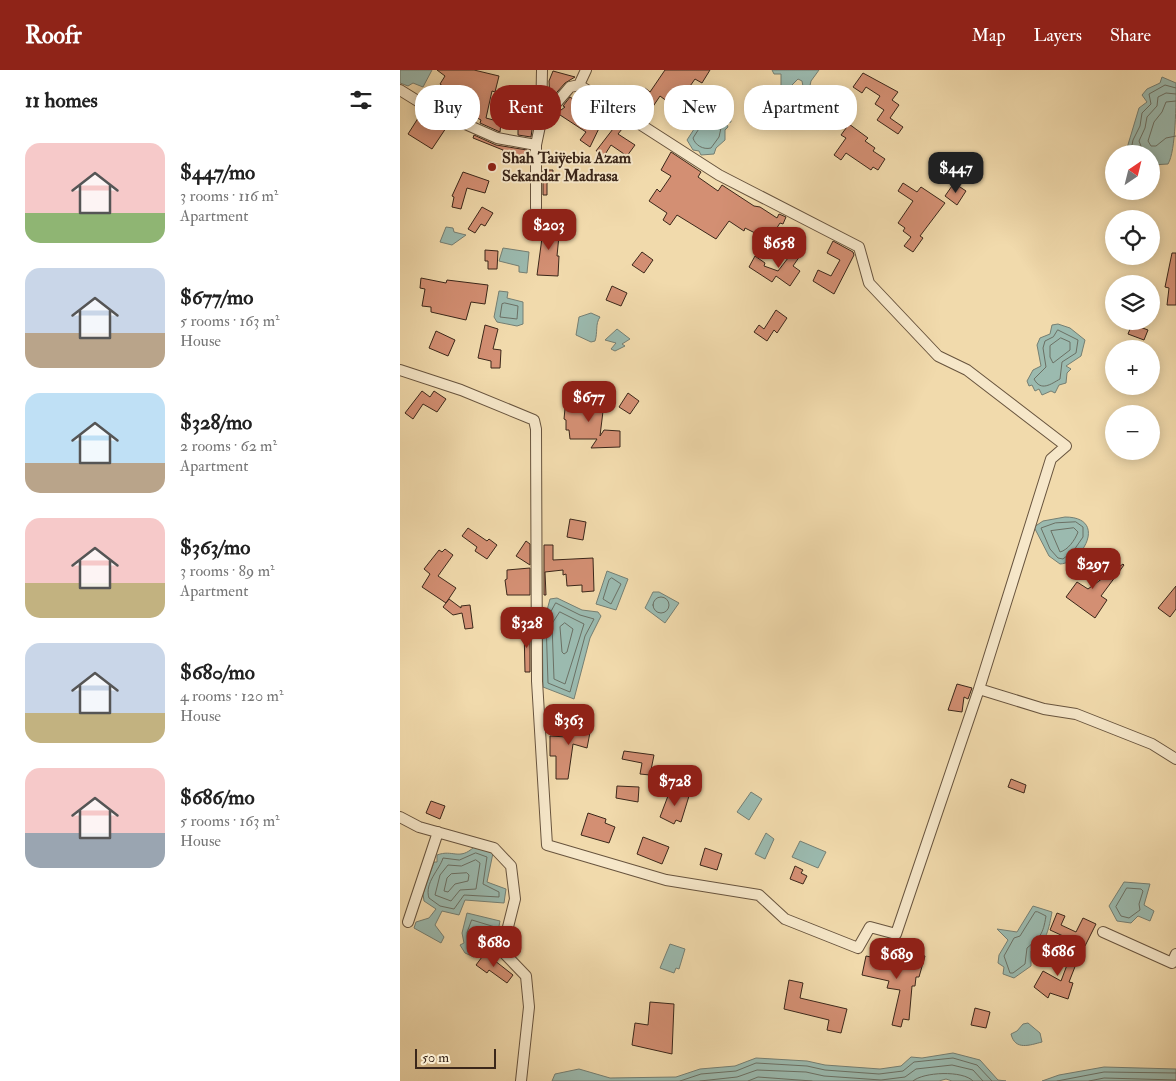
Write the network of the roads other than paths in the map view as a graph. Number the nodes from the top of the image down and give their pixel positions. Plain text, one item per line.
1 (542, 70) edge
2 (586, 70) edge
3 (542, 85) edge
4 (579, 85) edge
5 (571, 87) edge
6 (400, 90) edge
7 (561, 97) edge
8 (539, 130) edge
9 (649, 130) edge
10 (536, 145) junction
11 (536, 208) dead end
12 (400, 370) edge
13 (979, 689) junction
14 (1176, 760) edge
15 (400, 817) edge
16 (438, 832) junction
17 (408, 922) dead end
18 (1103, 932) dead end
19 (1176, 954) edge
20 (521, 1081) edge

1 - 3 street
2 - 4 street
5 - 7 street
6 - 10 street
8 - 10 street
9 - 13 street
10 - 11 street
12 - 13 street
13 - 14 street
15 - 16 street
16 - 17 street
16 - 20 street
18 - 19 street

